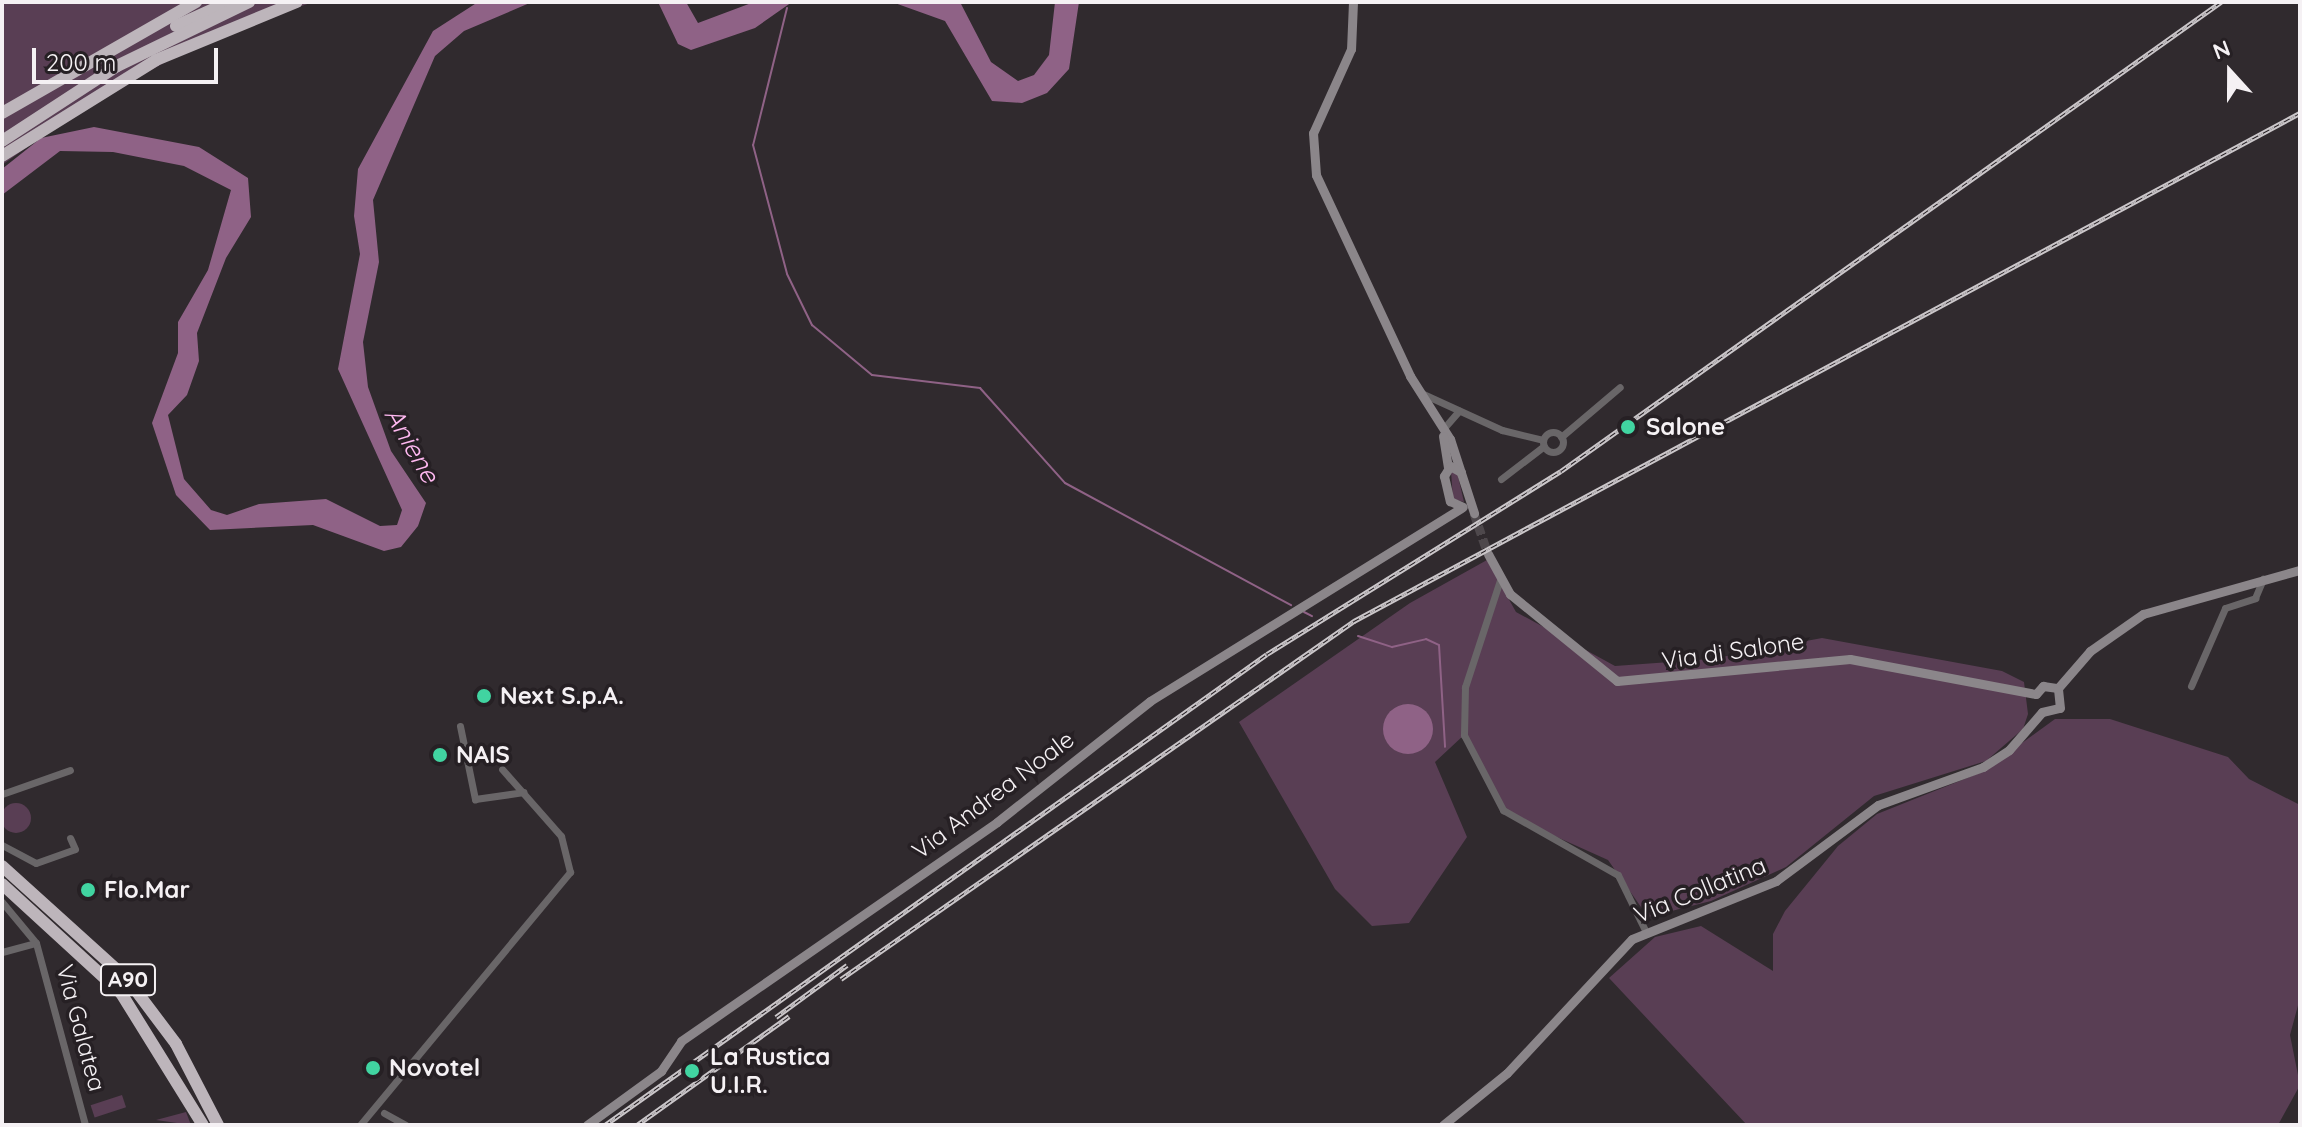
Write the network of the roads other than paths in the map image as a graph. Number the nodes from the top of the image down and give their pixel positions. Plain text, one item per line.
1 (196, 2) edge
2 (229, 2) edge
3 (249, 2) edge
4 (282, 2) edge
5 (297, 2) edge
6 (1353, 2) edge
7 (236, 24) junction
8 (57, 104) junction
9 (2, 113) edge
10 (2, 131) edge
11 (2, 141) edge
12 (2, 156) edge
13 (1620, 387) dead end
14 (1419, 392) junction
15 (1459, 411) junction
16 (1438, 420) junction
17 (1561, 437) junction
18 (1544, 443) junction
19 (1448, 467) junction
20 (1461, 472) junction
21 (1501, 479) dead end
22 (1450, 501) junction
23 (1464, 505) junction
24 (1474, 513) tunnel mouth
25 (1443, 522) junction
26 (1488, 554) tunnel mouth
27 (2300, 570) edge
28 (2263, 579) junction
29 (1500, 580) junction
30 (2191, 686) dead end
31 (2058, 688) junction
32 (2036, 694) junction
33 (2042, 712) junction
34 (460, 726) dead end
35 (502, 769) dead end
36 (70, 770) dead end
37 (524, 792) junction
38 (2, 794) edge
39 (70, 838) dead end
40 (2, 845) edge
41 (2, 866) edge
42 (2, 884) edge
43 (2, 902) edge
44 (1645, 930) junction
45 (36, 943) junction
46 (2, 952) edge
47 (384, 1113) dead end
48 (85, 1125) edge
49 (203, 1125) edge
50 (218, 1125) edge
51 (360, 1125) edge
52 (406, 1125) edge
53 (587, 1125) edge
54 (1443, 1125) edge

1 - 9 highway
2 - 8 highway
3 - 8 highway
4 - 7 highway
5 - 7 highway
6 - 14 street
7 - 8 highway
8 - 10 highway
8 - 11 highway
8 - 12 highway
13 - 17 street
14 - 15 street
14 - 16 street
15 - 16 street
15 - 16 street
15 - 18 street
16 - 19 street
16 - 20 street
17 - 18 street
17 - 18 street
18 - 21 street
19 - 20 street
19 - 22 street
20 - 23 street
22 - 23 street
22 - 25 street
23 - 24 street
23 - 25 street, Via Andrea Noale
25 - 53 street, Via Andrea Noale
26 - 29 street, Via di Salone
27 - 28 street
28 - 30 street
28 - 31 street
29 - 32 street, Via di Salone
29 - 44 street
31 - 32 street
31 - 33 street, Via Collatina
32 - 33 street
33 - 44 street, Via Collatina
34 - 37 street
35 - 37 street
36 - 38 street
37 - 51 street
39 - 40 street
41 - 50 highway, A90
42 - 49 highway, A90
43 - 45 street
44 - 54 street, Via Collatina
45 - 46 street
45 - 48 street, Via Galatea
47 - 52 street

